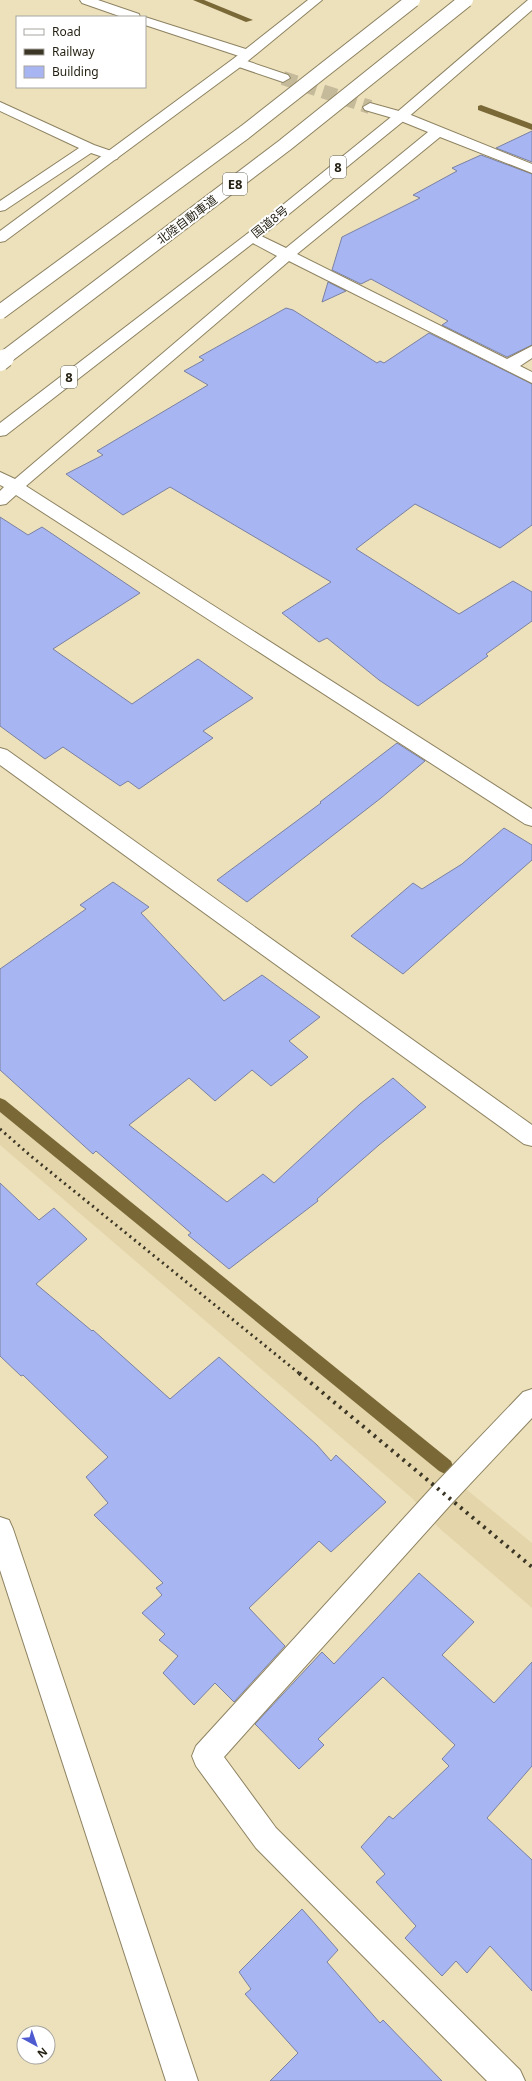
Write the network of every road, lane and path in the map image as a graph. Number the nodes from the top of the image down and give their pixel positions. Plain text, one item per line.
1 (86, 0) edge
2 (316, 0) edge
3 (413, 0) edge
4 (466, 0) edge
5 (532, 3) edge
6 (131, 16) edge
7 (146, 21) edge
8 (243, 58) junction
9 (283, 78) tunnel mouth
10 (0, 106) edge
11 (370, 106) tunnel mouth
12 (401, 116) junction
13 (437, 132) junction
14 (89, 148) junction
15 (112, 156) junction
16 (532, 169) edge
17 (0, 207) edge
18 (252, 237) junction
19 (0, 238) edge
20 (287, 255) junction
21 (0, 312) edge
22 (532, 351) edge
23 (0, 362) edge
24 (508, 366) junction
25 (532, 378) edge
26 (0, 431) edge
27 (0, 477) edge
28 (16, 486) junction
29 (0, 500) edge
30 (0, 755) edge
31 (532, 819) edge
32 (532, 1137) edge
33 (532, 1400) edge
34 (0, 1529) edge
35 (182, 2081) edge
36 (509, 2081) edge

1 - 6 main road
2 - 8 main road
3 - 21 main road, E8, bridge
4 - 23 main road, 北陸自動車道 / E8, bridge
5 - 12 main road, 国道8号 / 8
7 - 8 main road
8 - 9 main road
8 - 15 main road
10 - 14 main road
11 - 12 main road
12 - 13 main road
12 - 18 main road, 国道8号 / 8
13 - 16 main road
13 - 20 main road
14 - 15 main road
14 - 17 main road
15 - 19 main road
18 - 20 main road
18 - 26 main road, 国道8号 / 8
20 - 24 main road
20 - 28 main road
22 - 24 main road
24 - 25 main road
27 - 28 main road
28 - 29 main road
28 - 31 main road
30 - 32 main road
33 - 36 main road
34 - 35 main road

